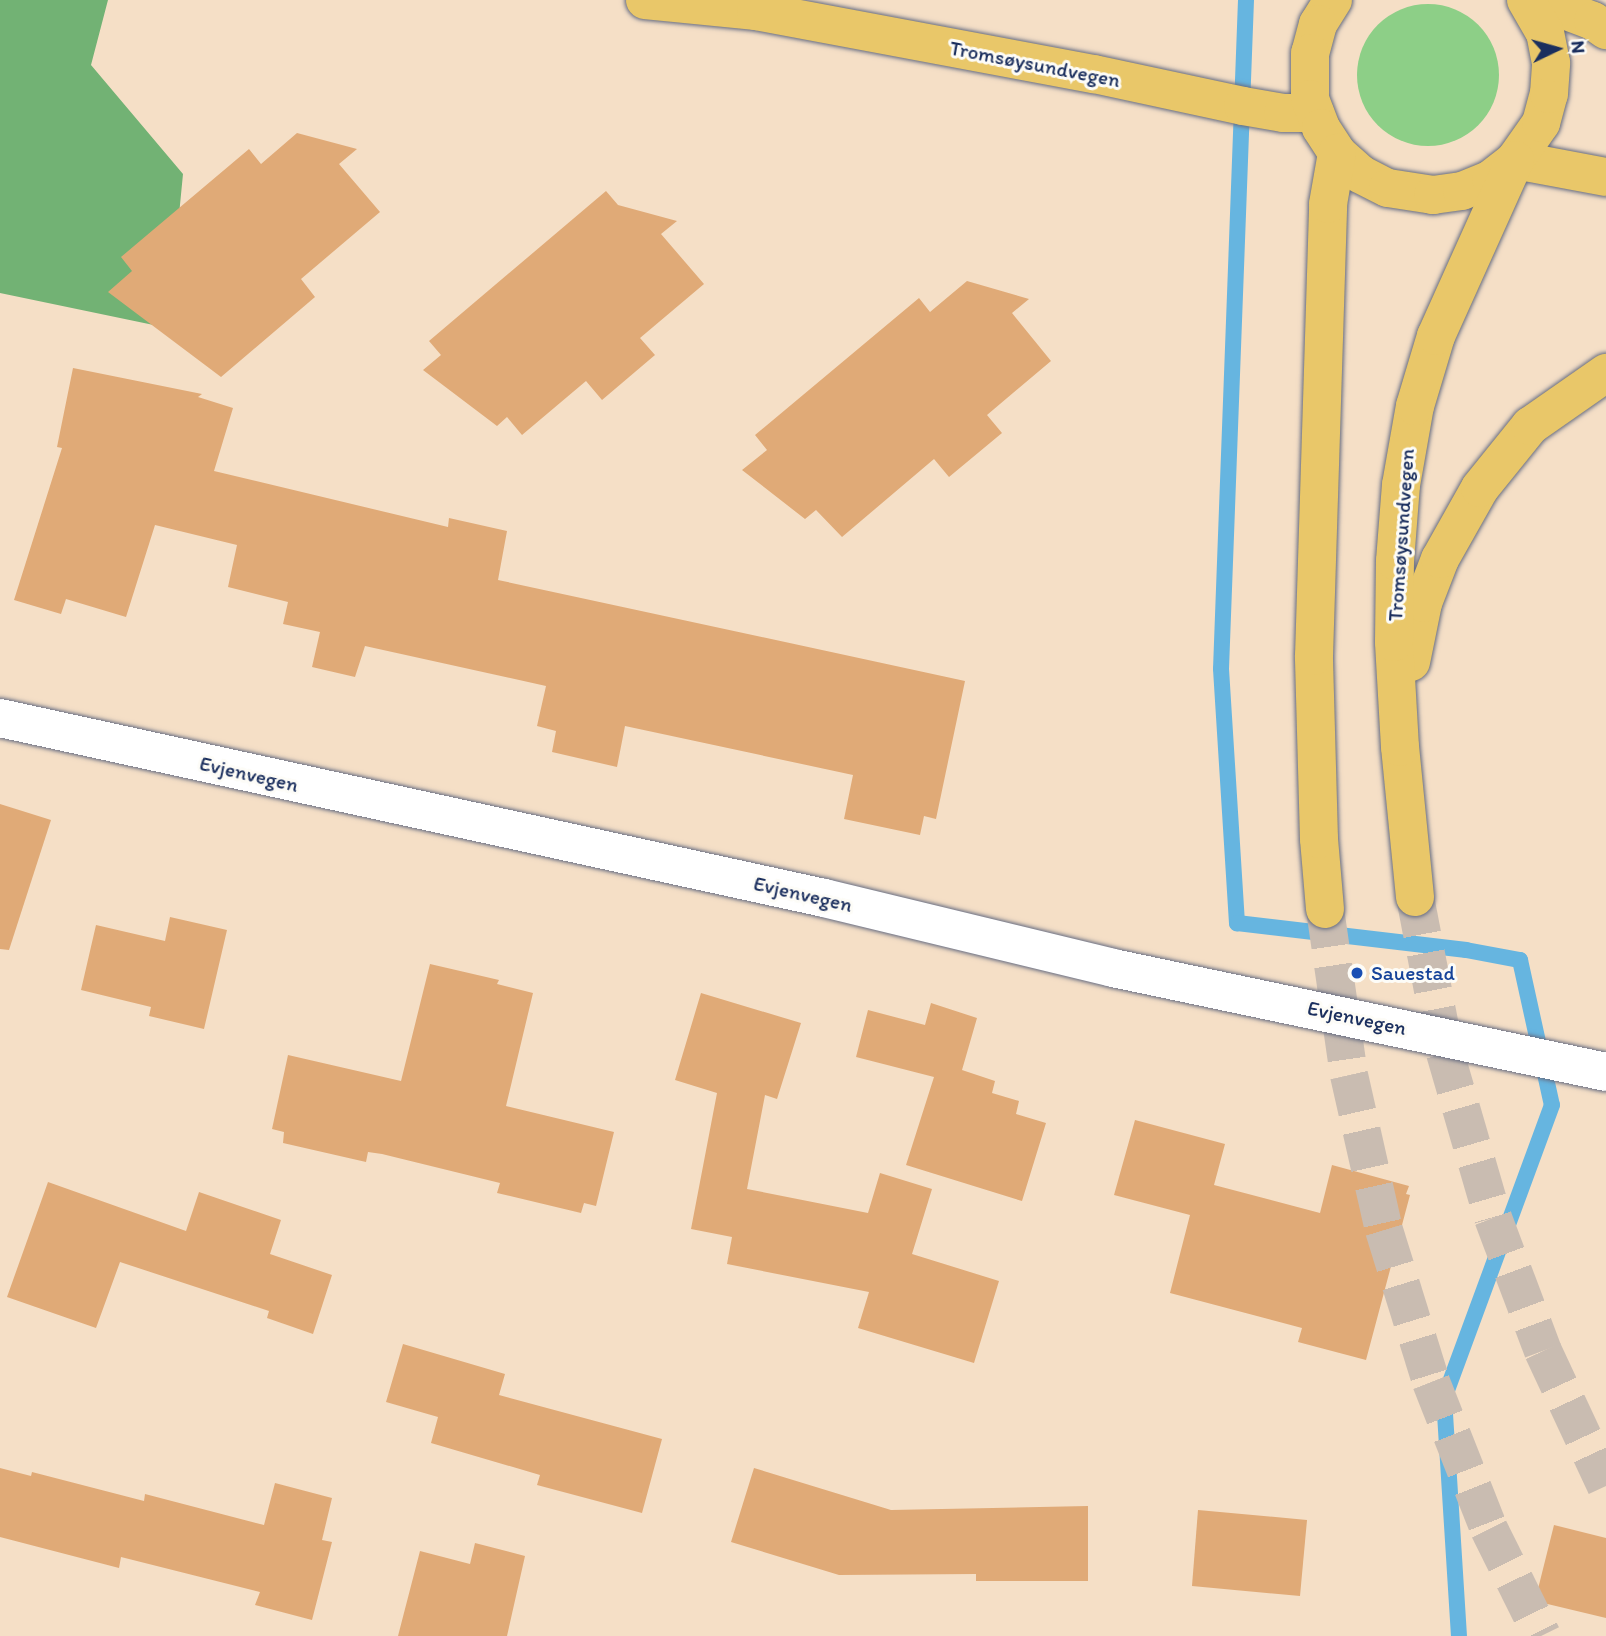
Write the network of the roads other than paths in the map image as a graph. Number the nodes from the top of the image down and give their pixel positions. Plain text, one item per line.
1 (645, 0) edge
2 (798, 0) edge
3 (1333, 0) edge
4 (1526, 0) edge
5 (1538, 0) edge
6 (756, 11) junction
7 (1606, 30) edge
8 (1315, 113) junction
9 (1337, 153) junction
10 (1515, 160) junction
11 (1606, 177) edge
12 (1606, 373) edge
13 (0, 718) edge
14 (1400, 747) junction
15 (1415, 897) tunnel mouth
16 (1325, 909) tunnel mouth
17 (1606, 1072) edge

1 - 6 main road, Tromsøysundvegen
2 - 6 main road, Tromsøysundvegen
3 - 8 main road
4 - 10 main road
5 - 7 main road
6 - 8 main road, Tromsøysundvegen
8 - 9 main road
9 - 10 main road
9 - 16 main road
10 - 11 main road
10 - 14 main road, Tromsøysundvegen
12 - 14 main road
13 - 17 street, Evjenvegen
14 - 15 main road, Tromsøysundvegen

